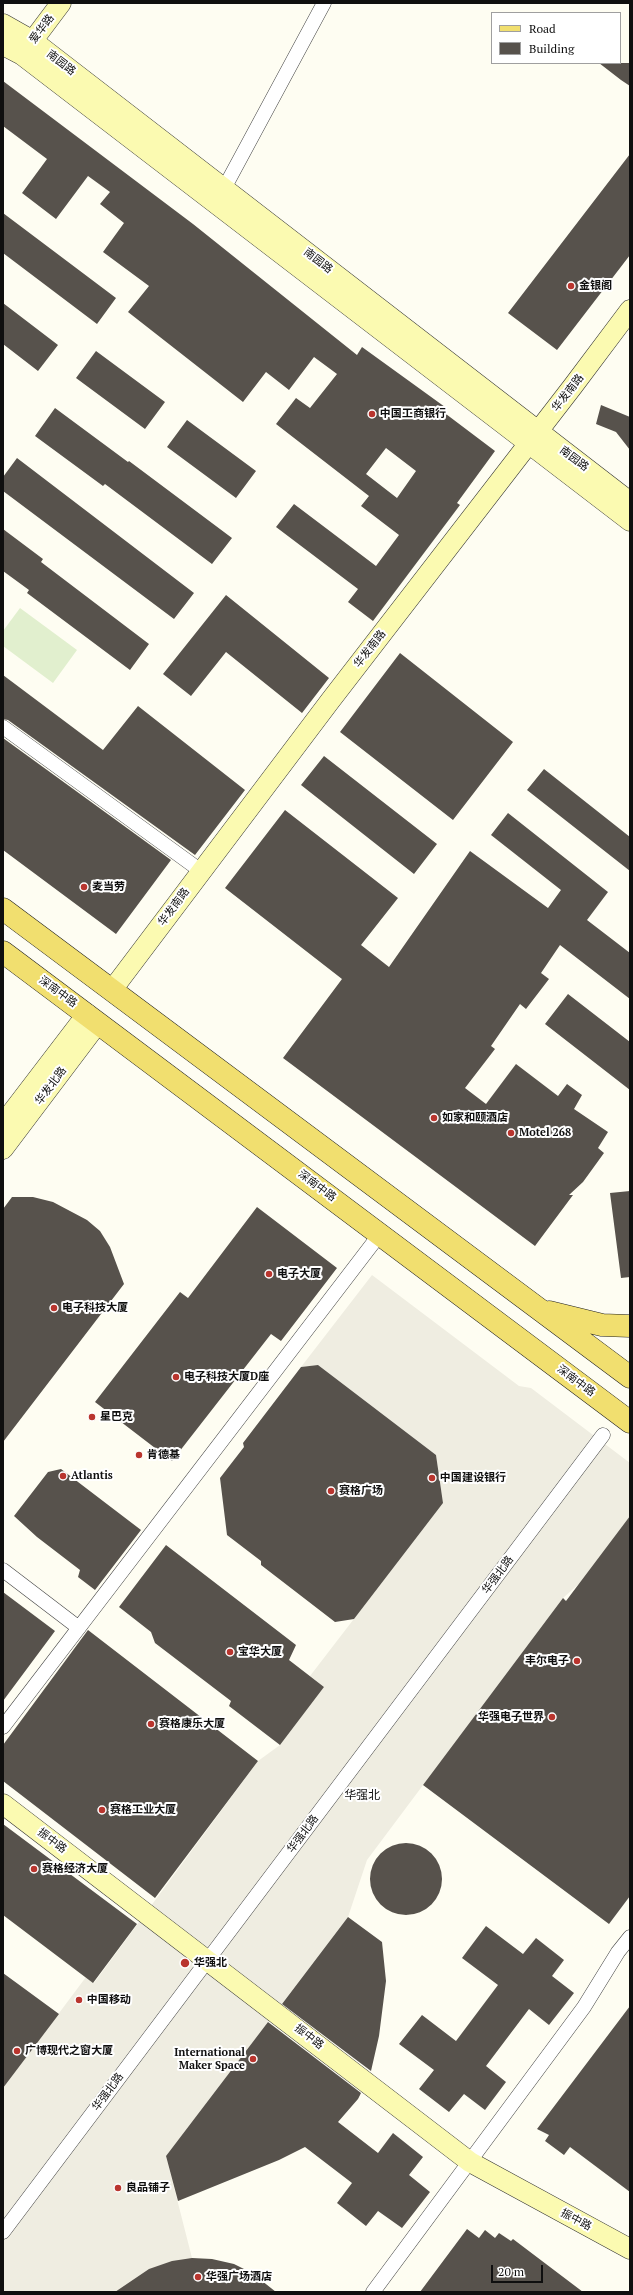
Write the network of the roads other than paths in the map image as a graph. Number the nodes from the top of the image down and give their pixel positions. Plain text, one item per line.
1 (61, 3) edge
2 (324, 3) edge
3 (3, 24) edge
4 (3, 45) edge
5 (27, 48) junction
6 (220, 196) junction
7 (630, 310) edge
8 (533, 437) junction
9 (630, 502) edge
10 (630, 521) edge
11 (3, 727) edge
12 (201, 871) junction
13 (3, 909) edge
14 (3, 952) edge
15 (112, 990) junction
16 (93, 1018) junction
17 (3, 1124) edge
18 (3, 1149) edge
19 (380, 1234) junction
20 (537, 1308) junction
21 (630, 1326) edge
22 (630, 1377) edge
23 (630, 1422) edge
24 (603, 1435) dead end
25 (3, 1570) edge
26 (79, 1628) junction
27 (3, 1727) edge
28 (3, 1804) edge
29 (630, 1937) edge
30 (208, 1960) junction
31 (470, 2162) junction
32 (3, 2232) edge
33 (630, 2249) edge
34 (373, 2292) edge

1 - 5 main road, 爱华路
2 - 6 street
3 - 5 main road, 南园路
4 - 5 main road, 南园路
5 - 6 main road, 南园路
6 - 8 main road, 南园路
7 - 8 main road, 华发南路
8 - 9 main road, 南园路
8 - 10 main road, 南园路
8 - 12 main road, 华发南路
11 - 12 street
12 - 15 main road, 华发南路
13 - 15 main road
14 - 16 main road, 深南中路
15 - 20 main road
16 - 17 main road, 华发北路
16 - 18 main road, 华发北路
16 - 19 main road, 深南中路
19 - 23 main road, 深南中路
19 - 26 street
20 - 21 main road
20 - 22 main road
24 - 30 street, 华强北路
25 - 26 street
26 - 27 street
28 - 30 main road, 振中路
29 - 31 street
30 - 31 main road, 振中路
30 - 32 street, 华强北路
31 - 33 main road, 振中路
31 - 34 street

